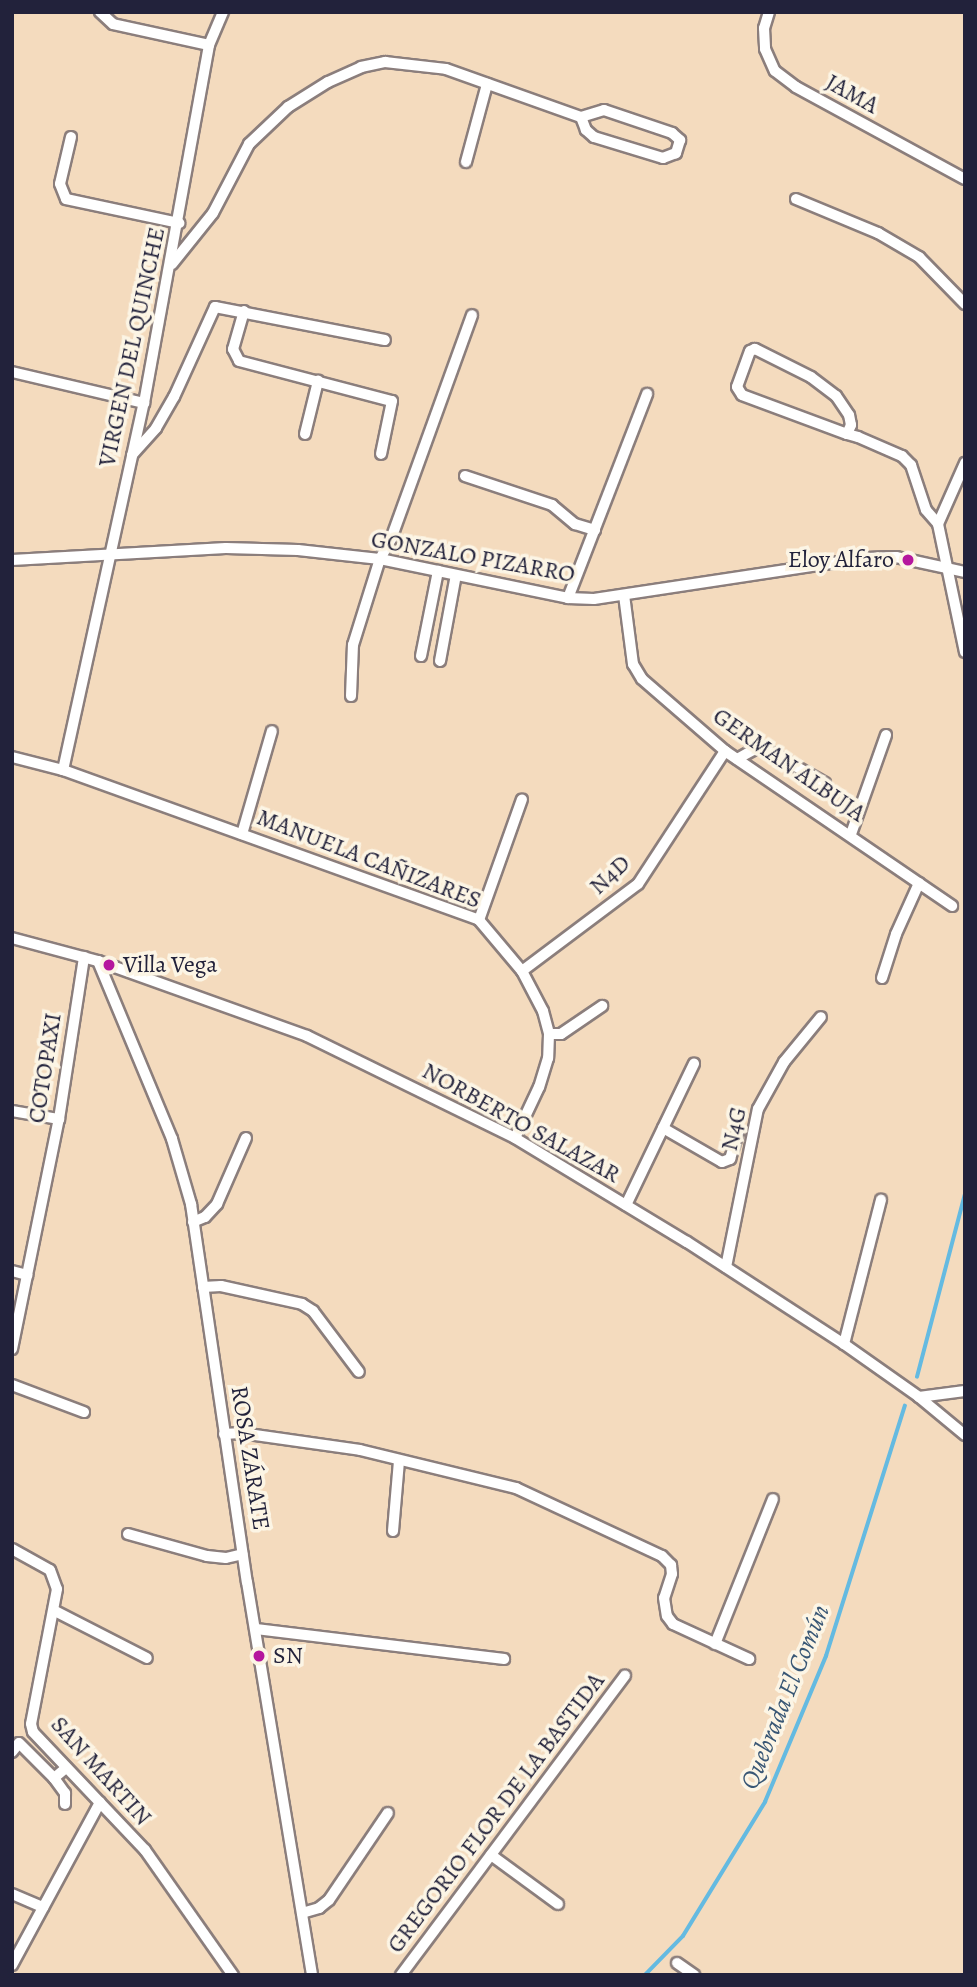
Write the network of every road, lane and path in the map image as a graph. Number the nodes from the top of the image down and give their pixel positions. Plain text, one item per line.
1 (100, 12) edge
2 (223, 12) edge
3 (769, 12) edge
4 (209, 45) junction
5 (487, 84) junction
6 (581, 117) junction
7 (71, 137) dead end
8 (466, 162) dead end
9 (965, 179) edge
10 (796, 199) dead end
11 (179, 223) junction
12 (171, 266) junction
13 (965, 304) edge
14 (244, 311) junction
15 (472, 315) dead end
16 (385, 340) dead end
17 (12, 372) edge
18 (318, 381) junction
19 (647, 394) dead end
20 (144, 403) junction
21 (306, 433) dead end
22 (847, 433) junction
23 (381, 454) dead end
24 (132, 456) junction
25 (965, 463) edge
26 (465, 476) dead end
27 (938, 524) junction
28 (595, 530) junction
29 (109, 555) junction
30 (380, 559) junction
31 (12, 560) edge
32 (946, 567) junction
33 (438, 572) junction
34 (965, 572) edge
35 (456, 575) junction
36 (624, 595) junction
37 (569, 598) junction
38 (965, 652) edge
39 (421, 656) dead end
40 (440, 661) dead end
41 (351, 696) dead end
42 (272, 732) dead end
43 (744, 734) dead end
44 (886, 735) dead end
45 (760, 746) junction
46 (725, 751) junction
47 (12, 757) edge
48 (737, 759) junction
49 (63, 770) junction
50 (825, 783) dead end
51 (522, 799) dead end
52 (242, 834) junction
53 (851, 834) junction
54 (919, 883) junction
55 (952, 906) dead end
56 (479, 920) junction
57 (12, 938) edge
58 (84, 957) junction
59 (98, 961) junction
60 (522, 971) junction
61 (882, 978) dead end
62 (603, 1006) dead end
63 (821, 1017) dead end
64 (550, 1034) junction
65 (694, 1064) dead end
66 (12, 1111) edge
67 (59, 1119) junction
68 (663, 1128) junction
69 (738, 1132) dead end
70 (246, 1138) dead end
71 (515, 1138) junction
72 (881, 1200) dead end
73 (626, 1205) junction
74 (193, 1222) junction
75 (726, 1267) junction
76 (12, 1271) edge
77 (27, 1275) junction
78 (203, 1287) junction
79 (14, 1330) edge
80 (844, 1345) junction
81 (12, 1349) edge
82 (359, 1372) dead end
83 (12, 1385) edge
84 (965, 1391) edge
85 (919, 1397) junction
86 (84, 1412) dead end
87 (224, 1434) junction
88 (965, 1435) edge
89 (400, 1461) junction
90 (773, 1499) dead end
91 (393, 1531) dead end
92 (128, 1534) dead end
93 (12, 1549) edge
94 (243, 1554) junction
95 (55, 1611) junction
96 (256, 1629) junction
97 (715, 1644) junction
98 (146, 1658) dead end
99 (749, 1659) dead end
100 (504, 1660) dead end
101 (625, 1676) dead end
102 (16, 1741) edge
103 (12, 1752) edge
104 (66, 1768) junction
105 (54, 1778) junction
106 (100, 1802) junction
107 (65, 1804) dead end
108 (388, 1812) dead end
109 (491, 1855) junction
110 (12, 1894) edge
111 (558, 1904) dead end
112 (43, 1907) junction
113 (302, 1913) junction
114 (677, 1963) dead end
115 (12, 1965) edge
116 (233, 1975) edge
117 (312, 1975) edge
118 (401, 1975) edge
119 (694, 1975) edge

1 - 4 street
2 - 4 street, VIRGEN DEL QUINCHE
3 - 9 street, JAMA
4 - 11 street, VIRGEN DEL QUINCHE
5 - 6 street
5 - 8 street
5 - 12 street
6 - 6 street
7 - 11 street
10 - 13 street
11 - 12 street, VIRGEN DEL QUINCHE
12 - 20 street, VIRGEN DEL QUINCHE
14 - 16 street
14 - 18 street
14 - 24 street
15 - 30 street
17 - 20 street
18 - 21 street
18 - 23 street
19 - 28 street
20 - 24 street, VIRGEN DEL QUINCHE
22 - 22 street
22 - 27 street
24 - 29 street, VIRGEN DEL QUINCHE
25 - 27 street
26 - 28 street
27 - 32 street
28 - 37 street
29 - 30 street, GONZALO PIZARRO
29 - 31 street, GONZALO PIZARRO
29 - 49 street, VIRGEN DEL QUINCHE
30 - 33 street, GONZALO PIZARRO
30 - 41 street
32 - 34 street, GONZALO PIZARRO
32 - 36 street, GONZALO PIZARRO
32 - 38 street
33 - 35 street, GONZALO PIZARRO
33 - 39 street
35 - 37 street, GONZALO PIZARRO
35 - 40 street
36 - 37 street, GONZALO PIZARRO
36 - 46 street, GERMAN ALBUJA
42 - 52 street
43 - 45 street
44 - 53 street
45 - 48 street
45 - 50 street
46 - 48 street, GERMAN ALBUJA
46 - 60 street, N4D
47 - 49 street, MANUELA CAÑIZARES
48 - 53 street, GERMAN ALBUJA
49 - 52 street, MANUELA CAÑIZARES
51 - 56 street
52 - 56 street, MANUELA CAÑIZARES
53 - 54 street, GERMAN ALBUJA
54 - 55 street, GERMAN ALBUJA
54 - 61 street
56 - 60 street, MANUELA CAÑIZARES
57 - 58 street, NORBERTO SALAZAR
58 - 59 street, NORBERTO SALAZAR
58 - 67 street, COTOPAXI
59 - 71 street, NORBERTO SALAZAR
59 - 74 street, ROSA ZÁRATE
60 - 64 street, MANUELA CAÑIZARES
62 - 64 street
63 - 75 street, N4G
64 - 71 street, MANUELA CAÑIZARES
65 - 68 street
66 - 67 street
67 - 77 street, COTOPAXI
68 - 69 street
68 - 73 street
70 - 74 street
71 - 73 street, NORBERTO SALAZAR
72 - 80 street
73 - 75 street, NORBERTO SALAZAR
74 - 78 street, ROSA ZÁRATE
75 - 80 street, NORBERTO SALAZAR
76 - 77 street
77 - 79 street, COTOPAXI
78 - 82 street
78 - 87 street, ROSA ZÁRATE
79 - 81 street, COTOPAXI
80 - 85 street, NORBERTO SALAZAR
83 - 86 street
84 - 85 street
85 - 88 street, NORBERTO SALAZAR
87 - 89 street
87 - 94 street, ROSA ZÁRATE
89 - 91 street
89 - 97 street
90 - 97 street
92 - 94 street
93 - 95 street, SAN MARTIN
94 - 96 street, ROSA ZÁRATE
95 - 98 street
95 - 104 street, SAN MARTIN
96 - 100 street
96 - 113 street, ROSA ZÁRATE
97 - 99 street
101 - 109 street, GREGORIO FLOR DE LA BASTIDA
102 - 103 street
102 - 105 street
104 - 105 street
104 - 106 street, SAN MARTIN
105 - 107 street
106 - 112 street
106 - 116 street, SAN MARTIN
108 - 113 street
109 - 111 street
109 - 118 street, GREGORIO FLOR DE LA BASTIDA
110 - 112 street
112 - 115 street
113 - 117 street, ROSA ZÁRATE
114 - 119 street

